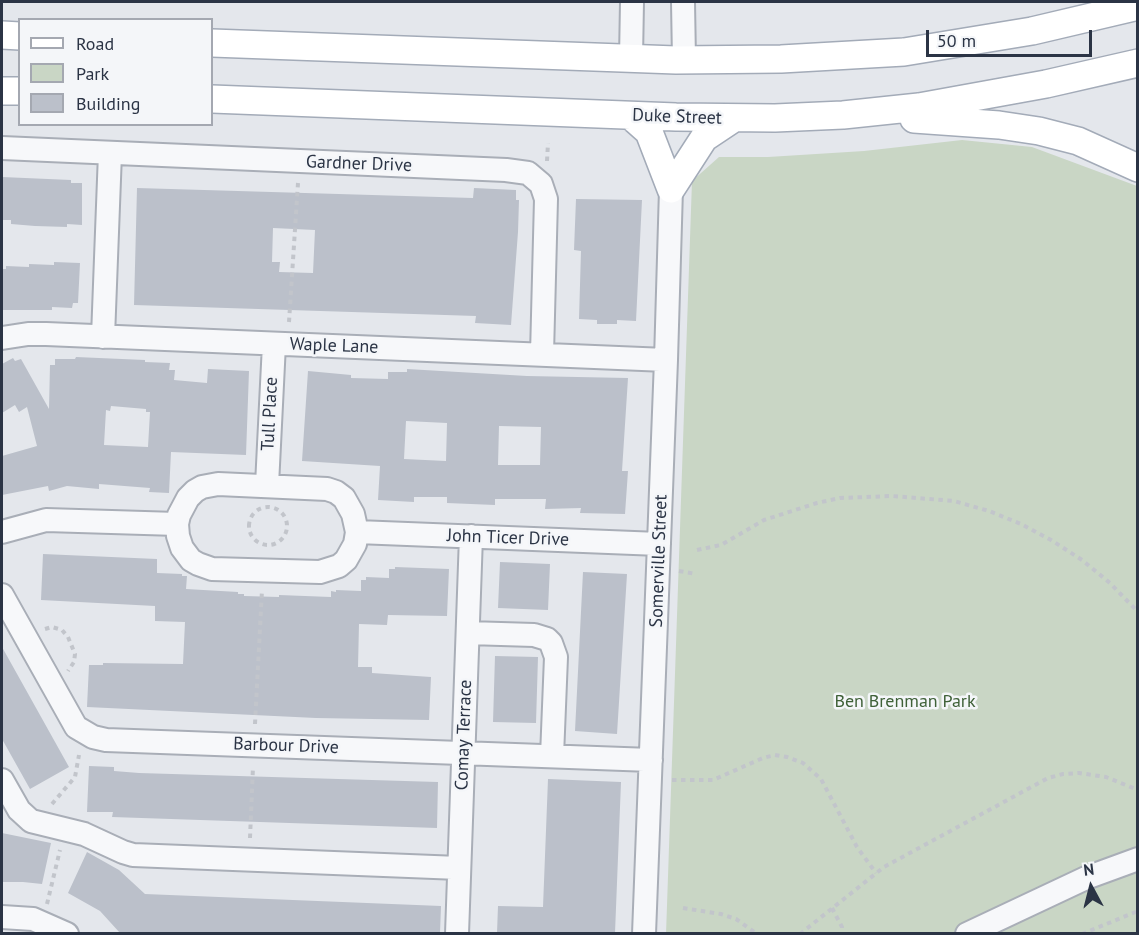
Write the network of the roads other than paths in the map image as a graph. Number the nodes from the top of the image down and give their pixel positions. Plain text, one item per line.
1 (632, 2) edge
2 (683, 2) edge
3 (1137, 6) edge
4 (2, 35) edge
5 (18, 36) edge
6 (213, 43) edge
7 (631, 58) junction
8 (684, 60) junction
9 (1137, 63) edge
10 (2, 90) edge
11 (18, 91) edge
12 (213, 99) edge
13 (631, 116) junction
14 (734, 118) junction
15 (775, 118) junction
16 (2, 148) edge
17 (110, 153) junction
18 (1137, 168) edge
19 (671, 189) junction
20 (103, 337) junction
21 (2, 338) edge
22 (281, 344) junction
23 (542, 354) junction
24 (666, 360) junction
25 (267, 485) junction
26 (177, 524) junction
27 (2, 532) edge
28 (357, 532) junction
29 (471, 536) junction
30 (659, 544) junction
31 (2, 595) edge
32 (10, 630) edge
33 (468, 633) junction
34 (463, 753) junction
35 (552, 756) junction
36 (650, 770) junction
37 (2, 780) edge
38 (1137, 859) edge
39 (459, 868) junction
40 (2, 917) edge
41 (67, 933) edge
42 (458, 933) edge
43 (644, 933) edge
44 (967, 933) edge

1 - 7 street
2 - 8 street
3 - 8 main road
4 - 5 main road
6 - 7 main road
7 - 8 main road
9 - 15 main road, Duke Street
10 - 11 main road
12 - 13 main road, Duke Street
13 - 14 main road, Duke Street
13 - 19 main road
14 - 15 main road, Duke Street
14 - 19 main road
15 - 18 main road
16 - 17 street, Gardner Drive
17 - 20 street
17 - 23 street, Gardner Drive
19 - 24 street, Somerville Street
20 - 21 street, Waple Lane
20 - 22 street, Waple Lane
22 - 23 street, Waple Lane
22 - 25 street, Tull Place
23 - 24 street, Waple Lane
24 - 30 street, Somerville Street
25 - 26 street
25 - 28 street
26 - 27 street
26 - 28 street
28 - 29 street, John Ticer Drive
29 - 30 street, John Ticer Drive
29 - 33 street, Comay Terrace
30 - 36 street, Somerville Street
31 - 32 street
32 - 34 street, Barbour Drive
33 - 34 street, Comay Terrace
33 - 35 street
34 - 35 street, Barbour Drive
34 - 39 street, Comay Terrace
35 - 36 street, Barbour Drive
36 - 43 street, Somerville Street
37 - 39 street
38 - 44 street
39 - 42 street, Comay Terrace
40 - 41 street

